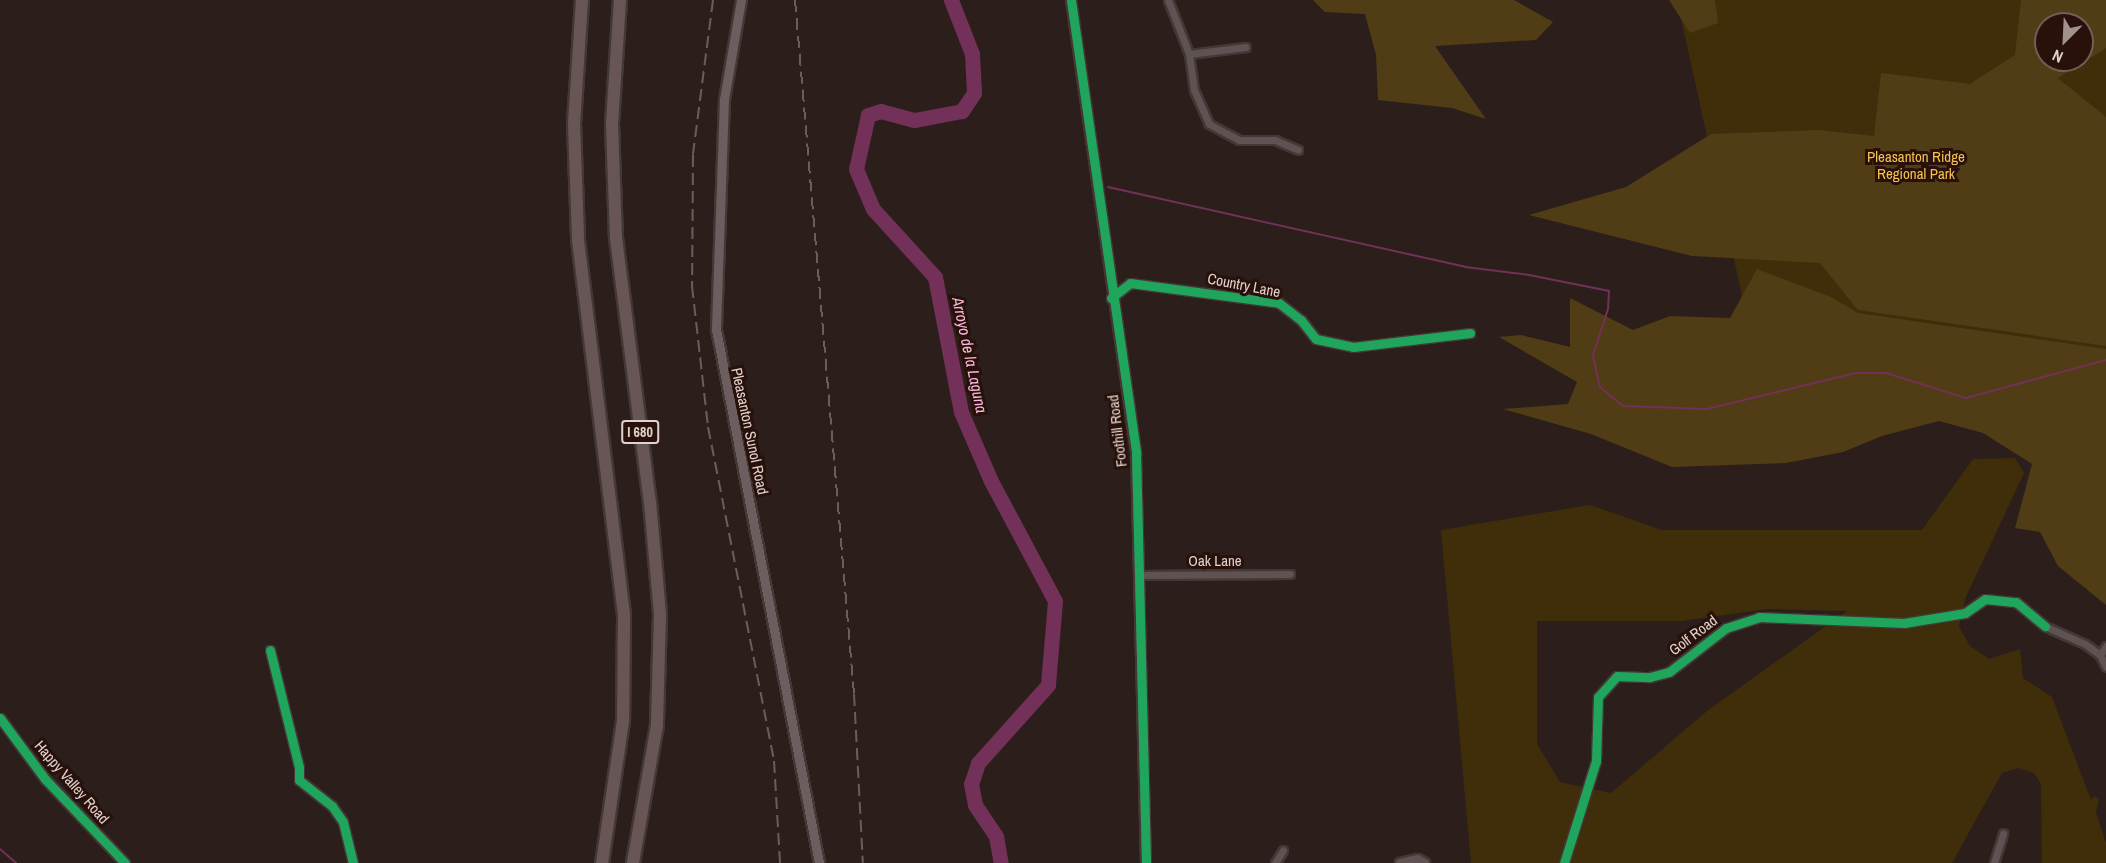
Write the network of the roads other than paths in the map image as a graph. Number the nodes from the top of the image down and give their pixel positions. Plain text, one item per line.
1 (582, 0) edge
2 (620, 0) edge
3 (741, 0) edge
4 (1071, 0) edge
5 (1168, 0) edge
6 (1246, 47) dead end
7 (1189, 54) junction
8 (1298, 150) dead end
9 (1111, 298) junction
10 (1470, 333) dead end
11 (1290, 574) dead end
12 (1141, 575) junction
13 (2106, 646) edge
14 (270, 650) dead end
15 (2100, 655) junction
16 (2106, 667) edge
17 (0, 718) edge
18 (2003, 833) dead end
19 (1283, 850) dead end
20 (125, 863) edge
21 (353, 863) edge
22 (602, 863) edge
23 (633, 863) edge
24 (819, 863) edge
25 (1146, 863) edge
26 (1275, 863) edge
27 (1400, 863) edge
28 (1425, 863) edge
29 (1564, 863) edge
30 (1994, 863) edge

1 - 22 highway, I 680
2 - 23 highway, I 680
3 - 24 main road, Pleasanton Sunol Road
4 - 9 street, Foothill Road
5 - 7 street
6 - 7 street
7 - 8 street
9 - 10 street, Country Lane
9 - 12 street, Foothill Road
11 - 12 street, Oak Lane
12 - 25 street, Foothill Road
13 - 15 street
14 - 21 street
15 - 16 street
15 - 29 street, Golf Road
17 - 20 street, Happy Valley Road
18 - 30 street
19 - 26 street
27 - 28 street

